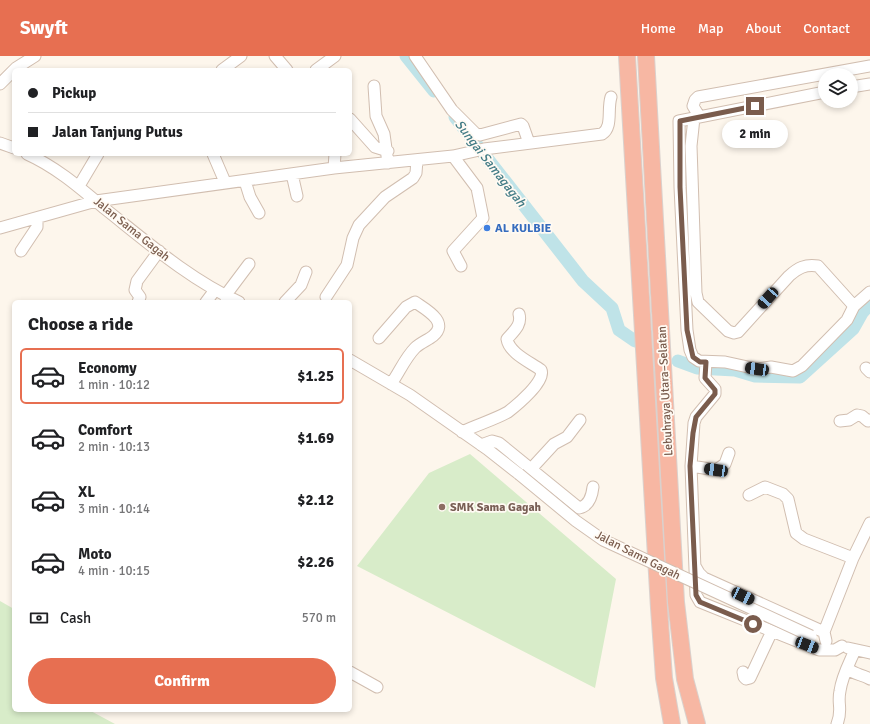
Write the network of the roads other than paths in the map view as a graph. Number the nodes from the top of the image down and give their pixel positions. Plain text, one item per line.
1 (35, 56) edge
2 (241, 56) edge
3 (275, 56) edge
4 (335, 56) edge
5 (415, 56) edge
6 (627, 56) edge
7 (647, 58) edge
8 (870, 66) edge
9 (16, 68) edge
10 (225, 68) edge
11 (285, 68) edge
12 (319, 68) edge
13 (12, 72) edge
14 (0, 84) edge
15 (870, 84) edge
16 (374, 86) dead end
17 (858, 86) edge
18 (818, 93) edge
19 (611, 97) dead end
20 (696, 117) junction
21 (352, 121) edge
22 (0, 143) edge
23 (529, 143) junction
24 (12, 147) edge
25 (388, 151) junction
26 (31, 156) edge
27 (97, 156) edge
28 (214, 156) edge
29 (335, 156) edge
30 (453, 156) junction
31 (417, 160) junction
32 (388, 162) junction
33 (334, 168) junction
34 (292, 174) junction
35 (245, 181) junction
36 (225, 182) junction
37 (79, 186) junction
38 (297, 196) dead end
39 (96, 201) junction
40 (259, 213) dead end
41 (37, 218) junction
42 (0, 228) edge
43 (21, 251) dead end
44 (158, 251) junction
45 (249, 264) dead end
46 (461, 266) dead end
47 (306, 272) dead end
48 (215, 290) junction
49 (870, 292) edge
50 (225, 296) junction
51 (326, 297) dead end
52 (139, 300) edge
53 (208, 300) edge
54 (234, 300) edge
55 (287, 300) edge
56 (854, 306) junction
57 (519, 314) dead end
58 (379, 338) dead end
59 (352, 361) edge
60 (706, 363) junction
61 (391, 384) junction
62 (580, 420) dead end
63 (870, 420) edge
64 (840, 421) dead end
65 (462, 432) junction
66 (481, 445) junction
67 (729, 453) dead end
68 (690, 466) junction
69 (531, 469) junction
70 (593, 487) dead end
71 (749, 495) dead end
72 (870, 523) edge
73 (853, 558) junction
74 (695, 566) junction
75 (772, 631) junction
76 (825, 637) junction
77 (842, 646) junction
78 (855, 650) junction
79 (870, 653) edge
80 (847, 668) junction
81 (743, 672) dead end
82 (352, 673) edge
83 (870, 679) edge
84 (377, 687) dead end
85 (672, 724) edge
86 (697, 724) edge
87 (836, 724) edge

1 - 9 street
2 - 10 street
3 - 11 street
4 - 12 street
5 - 23 street
6 - 85 highway, Lebuhraya Utara–Selatan
7 - 86 highway, Lebuhraya Utara–Selatan
8 - 20 street
13 - 14 street
15 - 17 street
16 - 25 street
18 - 20 street
19 - 23 street
20 - 56 street
20 - 60 street
21 - 25 street
22 - 24 street
23 - 30 street
25 - 32 street
26 - 37 street, Jalan Sama Gagah
27 - 37 street
28 - 36 street
29 - 33 street
30 - 31 street
30 - 46 street
31 - 32 street
31 - 51 street
32 - 33 street
33 - 34 street
34 - 35 street
34 - 38 street
35 - 36 street
35 - 40 street
36 - 39 street
37 - 39 street, Jalan Sama Gagah
39 - 41 street
39 - 44 street, Jalan Sama Gagah
41 - 42 street
41 - 43 street
44 - 48 street, Jalan Sama Gagah
44 - 52 street
45 - 50 street
47 - 55 street
48 - 50 street, Jalan Sama Gagah
48 - 53 street
49 - 56 street
50 - 54 street, Jalan Sama Gagah
56 - 60 street
57 - 65 street
58 - 61 street
59 - 61 street, Jalan Sama Gagah
60 - 68 street
61 - 65 street, Jalan Sama Gagah
62 - 69 street
63 - 64 street
65 - 66 street, Jalan Sama Gagah
66 - 69 street
66 - 76 street, Jalan Sama Gagah, bridge
67 - 68 street
68 - 74 street
69 - 70 street
71 - 73 street
72 - 73 street
73 - 76 street
74 - 75 street
74 - 76 street
75 - 77 street
75 - 81 street
76 - 77 street, Jalan Sama Gagah
77 - 78 street, Jalan Sama Gagah
78 - 79 street, Jalan Sama Gagah
78 - 80 street
80 - 83 street
80 - 87 street
82 - 84 street

